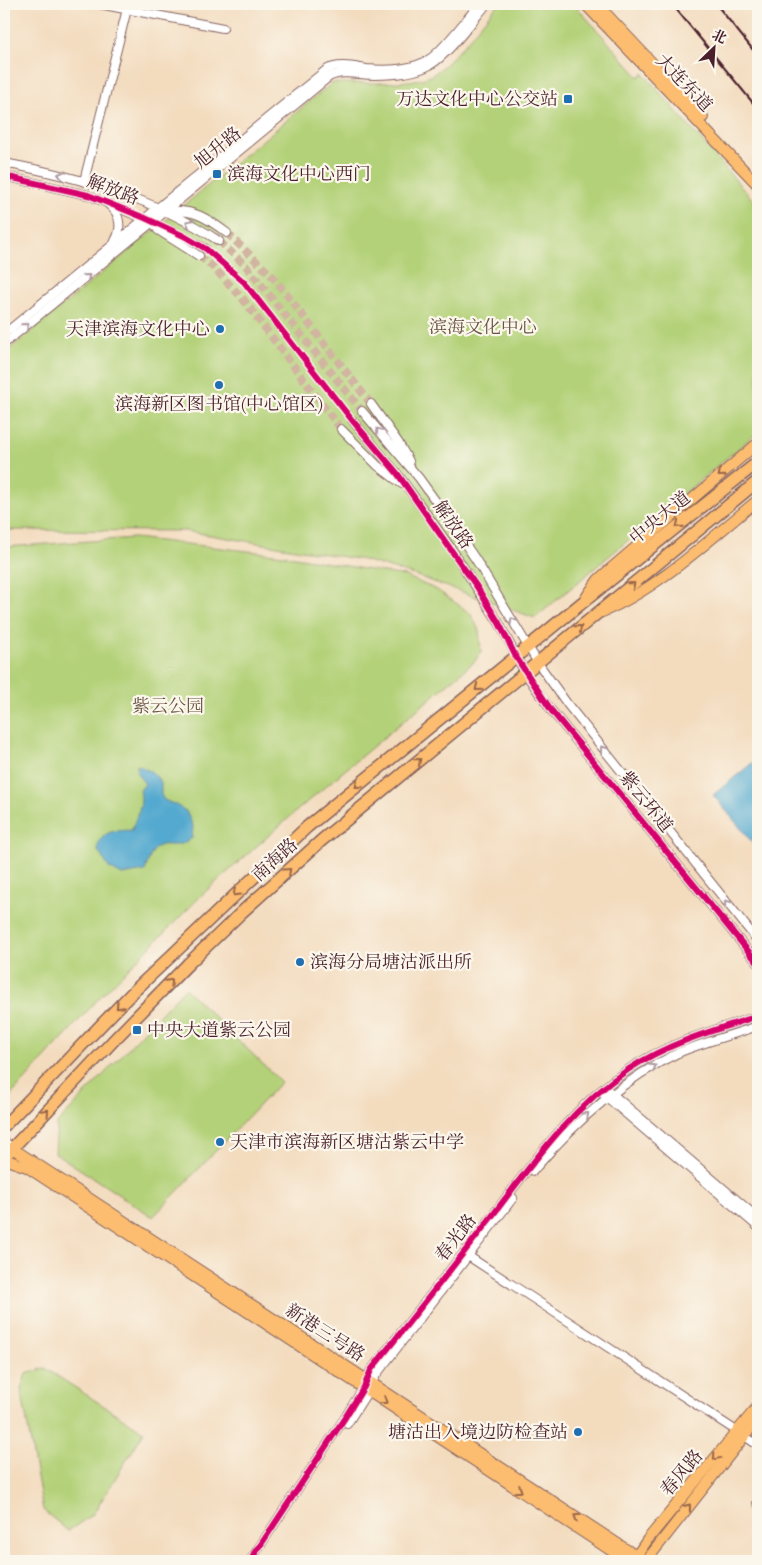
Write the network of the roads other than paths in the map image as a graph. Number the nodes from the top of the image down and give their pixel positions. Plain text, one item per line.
1 (99, 4) edge
2 (480, 4) edge
3 (487, 4) edge
4 (586, 4) edge
5 (597, 4) edge
6 (127, 9) junction
7 (467, 23) junction
8 (223, 28) dead end
9 (4, 163) edge
10 (4, 176) edge
11 (758, 176) edge
12 (84, 181) junction
13 (758, 185) edge
14 (101, 200) junction
15 (157, 208) junction
16 (165, 211) junction
17 (145, 218) junction
18 (153, 222) junction
19 (227, 233) tunnel mouth
20 (219, 241) tunnel mouth
21 (112, 246) junction
22 (206, 249) tunnel mouth
23 (199, 256) tunnel mouth
24 (4, 334) edge
25 (4, 344) edge
26 (371, 404) tunnel mouth
27 (362, 411) tunnel mouth
28 (352, 420) tunnel mouth
29 (340, 428) tunnel mouth
30 (758, 443) edge
31 (758, 462) edge
32 (419, 478) junction
33 (758, 482) edge
34 (409, 489) junction
35 (758, 500) edge
36 (583, 602) junction
37 (594, 616) junction
38 (527, 647) junction
39 (516, 657) junction
40 (538, 663) junction
41 (526, 673) junction
42 (758, 941) edge
43 (758, 963) edge
44 (758, 1016) edge
45 (758, 1026) edge
46 (602, 1089) junction
47 (609, 1096) junction
48 (4, 1126) edge
49 (8, 1145) edge
50 (4, 1158) edge
51 (758, 1218) edge
52 (758, 1227) edge
53 (466, 1254) junction
54 (368, 1385) junction
55 (758, 1406) edge
56 (758, 1419) edge
57 (741, 1434) junction
58 (758, 1444) edge
59 (648, 1539) junction
60 (614, 1547) junction
61 (637, 1560) edge
62 (250, 1561) edge
63 (256, 1561) edge

1 - 6 street
2 - 7 street
3 - 7 street
4 - 13 main road, 大连东道
5 - 11 main road, 大连东道
6 - 8 street
6 - 12 street
7 - 15 street, 旭升路
7 - 16 street, 旭升路
12 -> 9 street, 解放路
10 - 14 street, 解放路
12 - 15 street, 解放路
14 - 17 street, 解放路
14 - 21 street
15 - 16 street, 解放路
15 - 17 street, 旭升路
16 - 18 street, 旭升路
16 - 19 street
20 -> 16 street, 解放路
17 - 18 street, 解放路
17 - 21 street, 旭升路
18 - 22 street, 解放路
18 - 23 street
25 -> 18 street, 旭升路
21 - 24 street, 旭升路
26 - 32 street
32 -> 27 street, 解放路
28 - 34 street, 解放路
29 - 34 street
30 -> 36 main road
31 -> 36 highway, 中央大道
38 -> 32 street, 解放路
37 -> 33 highway, 中央大道
34 - 39 street, 解放路
35 - 37 main road
36 - 38 highway, 南海路
40 -> 37 highway, 南海路
38 - 39 highway, 南海路
38 - 40 street, 解放路
39 - 41 street, 紫云环道
39 -> 48 highway, 南海路
40 - 41 highway, 南海路
42 -> 40 street, 紫云环道
41 - 43 street, 紫云环道
49 -> 41 highway, 南海路
44 - 46 street, 春光路
47 -> 45 street, 春光路
46 - 47 street
46 - 53 street, 春光路
47 - 51 street
47 - 52 street
53 -> 47 street, 春光路
49 - 50 highway, 南海路
49 - 54 main road, 新港三号路
50 - 54 main road, 新港三号路
53 - 54 street, 春光路
53 - 57 street
54 - 60 main road, 新港三号路
54 - 62 street, 春光路
54 - 63 street, 春光路
55 - 57 main road, 春风路
56 - 57 main road, 春风路
57 - 58 street
57 -> 59 main road, 春风路
61 -> 57 main road, 春风路
59 - 60 main road
59 - 61 main road, 春风路
60 - 61 main road, 新港三号路

